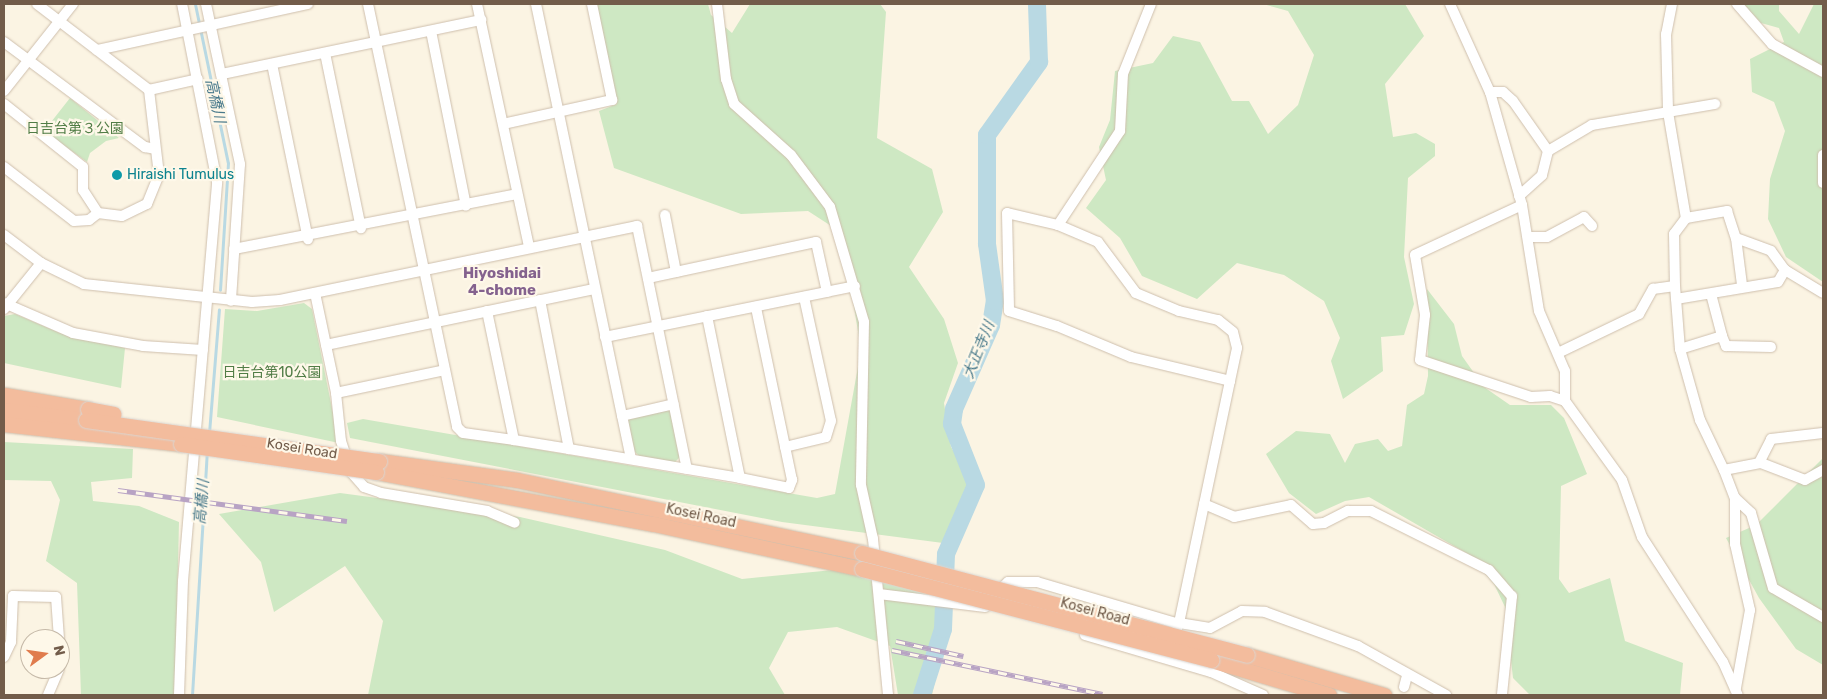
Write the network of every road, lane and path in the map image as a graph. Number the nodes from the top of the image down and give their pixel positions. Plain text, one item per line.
1 (37, 4) edge
2 (73, 4) edge
3 (182, 4) edge
4 (206, 4) edge
5 (308, 4) edge
6 (368, 4) edge
7 (478, 4) edge
8 (536, 4) edge
9 (592, 4) edge
10 (717, 4) edge
11 (1152, 4) edge
12 (1450, 4) edge
13 (1672, 4) edge
14 (1737, 4) edge
15 (481, 20) junction
16 (58, 21) junction
17 (199, 27) junction
18 (431, 31) junction
19 (4, 42) edge
20 (376, 42) junction
21 (97, 50) junction
22 (325, 53) junction
23 (28, 60) junction
24 (272, 64) junction
25 (1823, 72) edge
26 (222, 74) junction
27 (198, 79) junction
28 (149, 90) junction
29 (4, 91) edge
30 (1490, 92) junction
31 (4, 104) edge
32 (1715, 104) dead end
33 (558, 111) junction
34 (1668, 112) junction
35 (503, 124) junction
36 (155, 149) junction
37 (1548, 151) junction
38 (1823, 155) edge
39 (4, 167) edge
40 (1823, 182) edge
41 (518, 194) junction
42 (1520, 201) junction
43 (466, 206) junction
44 (98, 213) junction
45 (664, 215) dead end
46 (413, 217) junction
47 (1686, 218) junction
48 (1058, 225) junction
49 (1592, 226) dead end
50 (361, 228) junction
51 (4, 235) edge
52 (584, 236) junction
53 (1528, 237) junction
54 (1736, 238) junction
55 (308, 239) junction
56 (528, 247) junction
57 (234, 249) junction
58 (41, 263) junction
59 (424, 270) junction
60 (1785, 270) junction
61 (676, 272) junction
62 (648, 278) junction
63 (1742, 285) junction
64 (854, 286) junction
65 (1675, 286) junction
66 (595, 289) junction
67 (827, 292) junction
68 (315, 293) junction
69 (1823, 293) edge
70 (1711, 294) junction
71 (804, 297) junction
72 (207, 298) junction
73 (1676, 299) junction
74 (540, 300) junction
75 (231, 301) junction
76 (5, 306) edge
77 (756, 306) junction
78 (487, 311) junction
79 (708, 316) junction
80 (435, 322) junction
81 (658, 326) junction
82 (1722, 336) junction
83 (605, 337) junction
84 (326, 345) junction
85 (1771, 347) dead end
86 (1680, 349) junction
87 (203, 350) junction
88 (1558, 353) junction
89 (445, 370) junction
90 (1230, 381) junction
91 (336, 393) junction
92 (4, 395) edge
93 (1565, 401) junction
94 (674, 404) junction
95 (4, 410) edge
96 (622, 416) junction
97 (4, 424) edge
98 (85, 424) junction
99 (1823, 433) edge
100 (4, 434) edge
101 (514, 440) junction
102 (785, 447) junction
103 (569, 449) junction
104 (631, 458) junction
105 (1759, 463) junction
106 (377, 466) junction
107 (687, 469) junction
108 (1822, 469) edge
109 (1724, 470) junction
110 (740, 478) junction
111 (1735, 498) junction
112 (1204, 504) junction
113 (516, 523) dead end
114 (879, 594) junction
115 (981, 606) junction
116 (1823, 617) edge
117 (1177, 623) junction
118 (58, 629) edge
119 (4, 657) edge
120 (1168, 658) junction
121 (1407, 676) junction
122 (55, 679) edge
123 (1404, 687) dead end
124 (1737, 692) edge
125 (48, 695) edge
126 (179, 695) edge
127 (888, 695) edge
128 (1263, 695) edge
129 (1329, 695) edge
130 (1384, 695) edge
131 (1446, 695) edge
132 (1502, 695) edge

1 - 16 street
2 - 16 street
3 - 17 street
4 - 17 street
5 - 17 street
6 - 20 street
7 - 15 street
8 - 33 street
9 - 33 street
10 - 64 street
11 - 48 street
12 - 30 street
13 - 34 street
14 - 25 street
15 - 18 street
15 - 35 street
16 - 21 street
16 - 23 street
17 - 21 street
17 - 26 street
17 - 27 street
18 - 20 street
18 - 43 street
19 - 23 street
20 - 22 street
20 - 46 street
21 - 28 street
22 - 24 street
22 - 50 street
23 - 29 street
23 - 36 street
24 - 26 street
24 - 55 street
26 - 57 street
27 - 28 street
27 - 72 street
28 - 36 street
30 - 37 street
30 - 42 street
31 - 44 street
32 - 34 street
33 - 35 street
33 - 52 street
34 - 37 street
34 - 47 street
35 - 41 street
36 - 44 street
37 - 42 street
38 - 40 street
39 - 44 street
41 - 43 street
41 - 56 street
42 - 53 street
42 - 93 street
43 - 46 street
45 - 61 street
46 - 50 street
46 - 59 street
47 - 54 street
47 - 65 street
48 - 90 street
48 - 90 street
49 - 53 street
50 - 55 street
51 - 58 street
52 - 56 street
52 - 62 street
52 - 66 street
53 - 88 street
54 - 60 street
54 - 63 street
55 - 57 street
56 - 59 street
57 - 75 street
58 - 72 street
58 - 76 street
59 - 68 street
59 - 80 street
60 - 63 street
60 - 69 street
61 - 62 street
61 - 67 street
62 - 81 street
63 - 70 street
64 - 67 street
64 - 114 street
65 - 73 street
65 - 88 street
66 - 74 street
66 - 83 street
67 - 71 street
68 - 75 street
68 - 84 street
70 - 73 street
70 - 82 street
71 - 77 street
71 - 102 street
72 - 75 street
72 - 87 street
73 - 86 street
74 - 78 street
74 - 103 street
76 - 87 street
77 - 79 street
77 - 102 street
78 - 80 street
78 - 101 street
79 - 81 street
79 - 110 street
80 - 84 street
80 - 89 street
81 - 83 street
81 - 94 street
82 - 85 street
82 - 86 street
83 - 96 street
84 - 91 street
86 - 109 street
87 - 126 street
88 - 93 street
89 - 91 street
89 - 101 street
90 - 112 street
91 - 113 street
92 - 98 highway
93 - 124 street
94 - 96 street
94 - 107 street
95 - 98 highway
96 - 104 street
97 - 98 highway
98 - 100 highway
98 - 106 highway, Kosei Road, bridge
98 - 106 highway, Kosei Road, bridge
99 - 105 street
101 - 103 street
102 - 110 street
103 - 104 street
104 - 107 street
105 - 108 street
105 - 109 street
106 - 129 highway, Kosei Road, bridge
106 - 130 highway, Kosei Road, bridge
107 - 110 street
109 - 111 street
111 - 116 street
111 - 124 street
112 - 117 street
112 - 132 street
114 - 115 street
114 - 127 street
115 - 117 street
115 - 120 street
117 - 120 street
117 - 121 street
118 - 119 street
120 - 128 street
121 - 123 street
121 - 131 street
122 - 125 street

